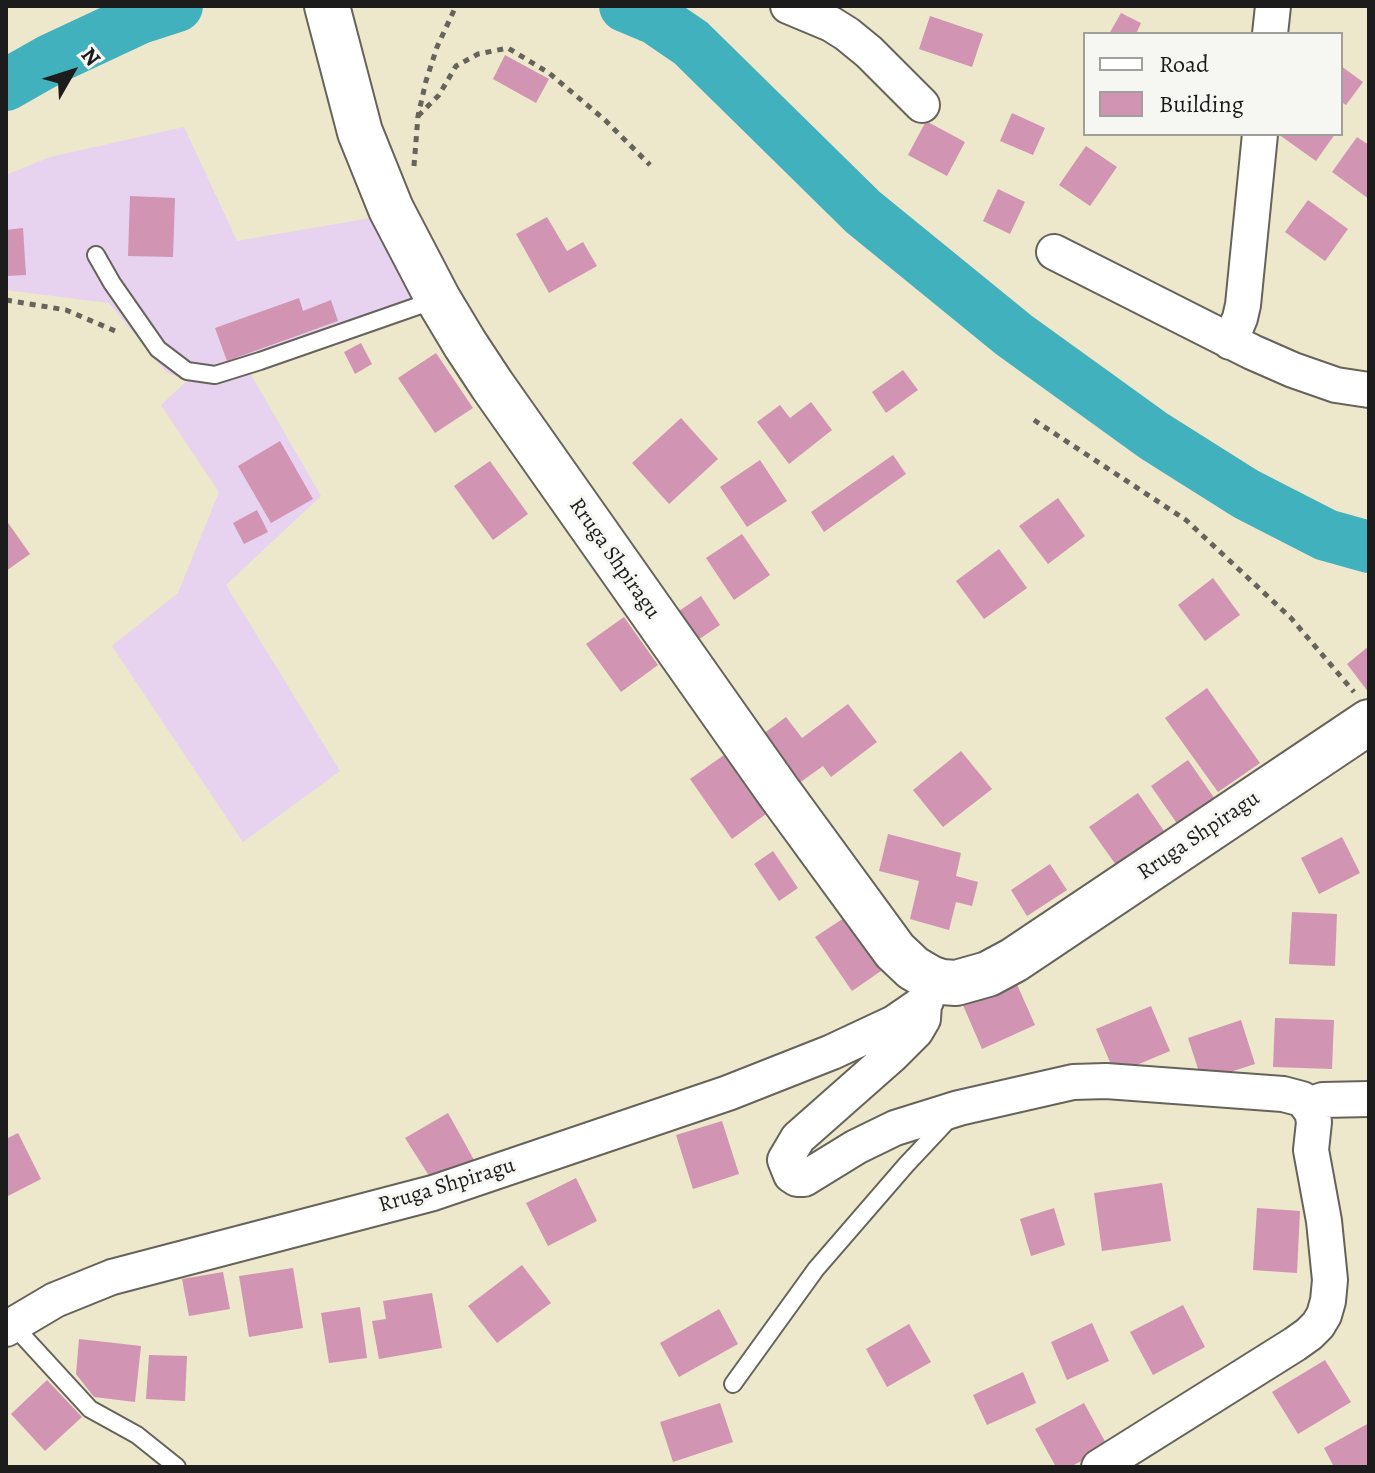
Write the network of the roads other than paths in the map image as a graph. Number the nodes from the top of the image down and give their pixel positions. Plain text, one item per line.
1 (327, 6) edge
2 (788, 6) edge
3 (1273, 6) edge
4 (1270, 32) edge
5 (922, 105) dead end
6 (1260, 136) edge
7 (1054, 252) dead end
8 (96, 255) dead end
9 (438, 299) junction
10 (1230, 342) junction
11 (1369, 390) edge
12 (1364, 710) edge
13 (933, 992) junction
14 (1369, 1099) edge
15 (1308, 1105) junction
16 (959, 1108) junction
17 (8, 1324) edge
18 (733, 1384) dead end
19 (177, 1467) edge
20 (1099, 1467) edge

1 - 9 street, Rruga Shpiragu
2 - 5 street
3 - 4 street
6 - 10 street
7 - 10 street
8 - 9 lane
9 - 13 street, Rruga Shpiragu
10 - 11 street
12 - 13 street, Rruga Shpiragu
13 - 16 street
13 - 17 street, Rruga Shpiragu
14 - 15 street
15 - 16 street
15 - 20 street
16 - 18 lane
17 - 19 lane

